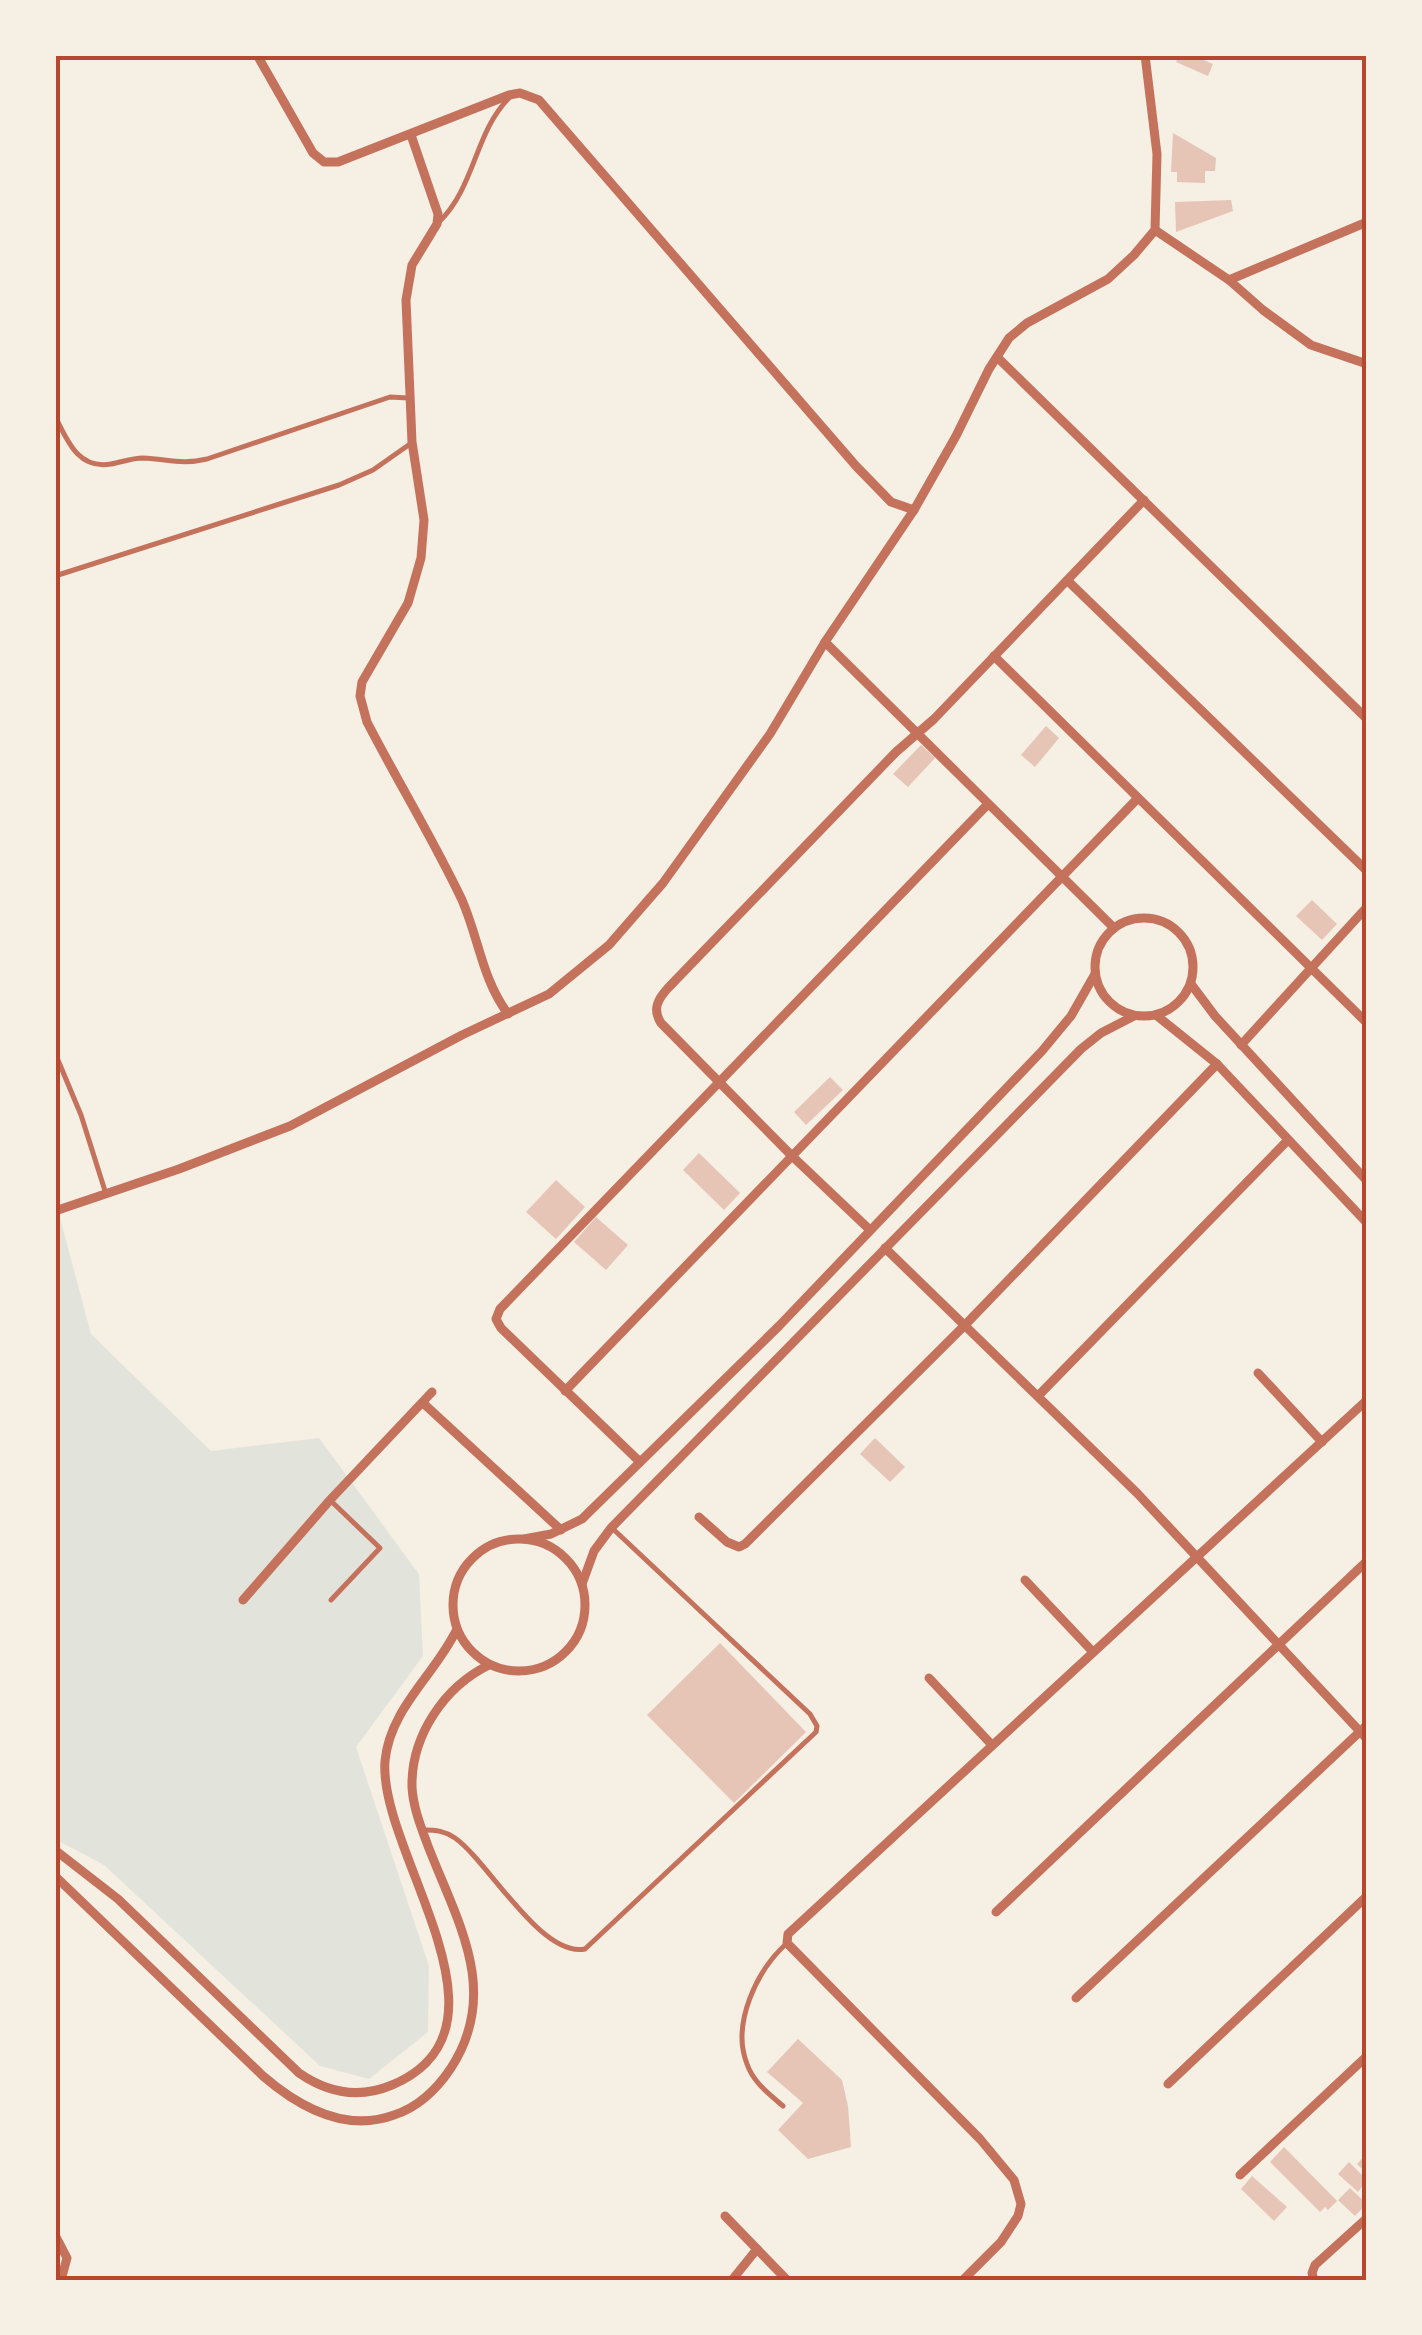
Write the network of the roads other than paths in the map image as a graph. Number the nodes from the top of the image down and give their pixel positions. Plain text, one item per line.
1 (256, 55) edge
2 (1145, 55) edge
3 (520, 93) junction
4 (411, 135) junction
5 (1367, 222) edge
6 (437, 224) junction
7 (1155, 230) junction
8 (1229, 280) junction
9 (997, 356) junction
10 (1367, 364) edge
11 (411, 399) junction
12 (55, 416) edge
13 (412, 442) junction
14 (1144, 500) junction
15 (914, 510) junction
16 (55, 576) edge
17 (1068, 581) junction
18 (824, 642) junction
19 (994, 656) junction
20 (1367, 719) edge
21 (916, 734) junction
22 (1138, 798) junction
23 (988, 804) junction
24 (1367, 871) edge
25 (1062, 877) junction
26 (1367, 907) edge
27 (1114, 928) junction
28 (1312, 969) junction
29 (1095, 974) junction
30 (1190, 984) junction
31 (508, 1014) junction
32 (1134, 1016) junction
33 (1156, 1016) junction
34 (1367, 1023) edge
35 (1241, 1044) junction
36 (55, 1053) edge
37 (1217, 1064) junction
38 (718, 1082) junction
39 (1288, 1140) junction
40 (792, 1156) junction
41 (1367, 1164) edge
42 (1359, 1172) junction
43 (1367, 1181) edge
44 (106, 1194) junction
45 (55, 1211) edge
46 (1367, 1223) edge
47 (870, 1230) junction
48 (885, 1248) junction
49 (965, 1324) junction
50 (1258, 1373) dead end
51 (565, 1391) junction
52 (432, 1392) dead end
53 (1038, 1396) junction
54 (1367, 1400) edge
55 (423, 1403) junction
56 (1322, 1442) junction
57 (640, 1462) junction
58 (330, 1500) junction
59 (699, 1517) dead end
60 (612, 1528) junction
61 (560, 1530) junction
62 (524, 1539) junction
63 (1196, 1557) junction
64 (1367, 1561) edge
65 (1025, 1580) dead end
66 (582, 1584) junction
67 (243, 1600) dead end
68 (331, 1600) dead end
69 (457, 1629) junction
70 (1279, 1645) junction
71 (1093, 1652) junction
72 (489, 1665) junction
73 (930, 1678) dead end
74 (1365, 1732) edge
75 (992, 1745) junction
76 (422, 1829) junction
77 (55, 1850) edge
78 (55, 1876) edge
79 (1367, 1896) edge
80 (996, 1912) dead end
81 (787, 1943) junction
82 (1076, 1998) dead end
83 (1367, 2056) edge
84 (1168, 2084) dead end
85 (782, 2106) dead end
86 (1240, 2175) dead end
87 (725, 2216) dead end
88 (1367, 2218) edge
89 (55, 2235) edge
90 (757, 2249) junction
91 (1313, 2276) edge
92 (61, 2280) edge
93 (732, 2280) edge
94 (787, 2280) edge
95 (963, 2280) edge

1 - 4 street
2 - 7 street
3 - 4 street
3 - 6 lane
3 - 15 street
4 - 6 street
5 - 8 street
6 - 11 street
7 - 8 street
7 - 9 street
8 - 10 street
9 - 14 street
9 - 15 street
11 - 12 lane
11 - 13 street
13 - 16 lane
13 - 31 street
14 - 17 street
14 - 20 street
15 - 18 street
17 - 19 street
17 - 24 street
18 - 21 street
18 - 31 street
19 - 21 street
19 - 22 street
21 - 23 street
21 - 38 street
22 - 25 street
22 - 28 street
23 - 25 street
23 - 38 street
25 - 27 street
25 - 40 street
26 - 28 street
27 - 29 street
27 - 30 street
28 - 34 street
28 - 35 street
29 - 32 street
29 - 47 street
30 - 33 street
30 - 35 street
31 - 44 street
32 - 33 street
32 - 48 street
33 - 37 street
35 - 42 street
36 - 44 lane
37 - 39 street
37 - 49 street
38 - 40 street
38 - 51 street
39 - 46 street
39 - 53 street
40 - 47 street
40 - 51 street
41 - 42 street
42 - 43 street
44 - 45 street
47 - 57 street
48 - 49 street
48 - 60 street
49 - 53 street
49 - 59 street
50 - 56 street
51 - 57 street
52 - 55 street
53 - 63 street
54 - 56 street
55 - 58 street
55 - 61 street
56 - 63 street
57 - 61 street
58 - 67 street
58 - 68 lane
60 - 66 street
60 - 76 lane
61 - 62 street
62 - 66 street
62 - 69 street
63 - 70 street
63 - 71 street
64 - 70 street
65 - 71 street
66 - 72 street
69 - 72 street
69 - 77 street
70 - 74 street
70 - 80 street
71 - 75 street
72 - 76 street
73 - 75 street
74 - 82 street
75 - 81 street
76 - 78 street
79 - 84 street
81 - 85 lane
81 - 95 street
83 - 86 street
87 - 90 street
88 - 91 street
89 - 92 street
90 - 93 street
90 - 94 street

